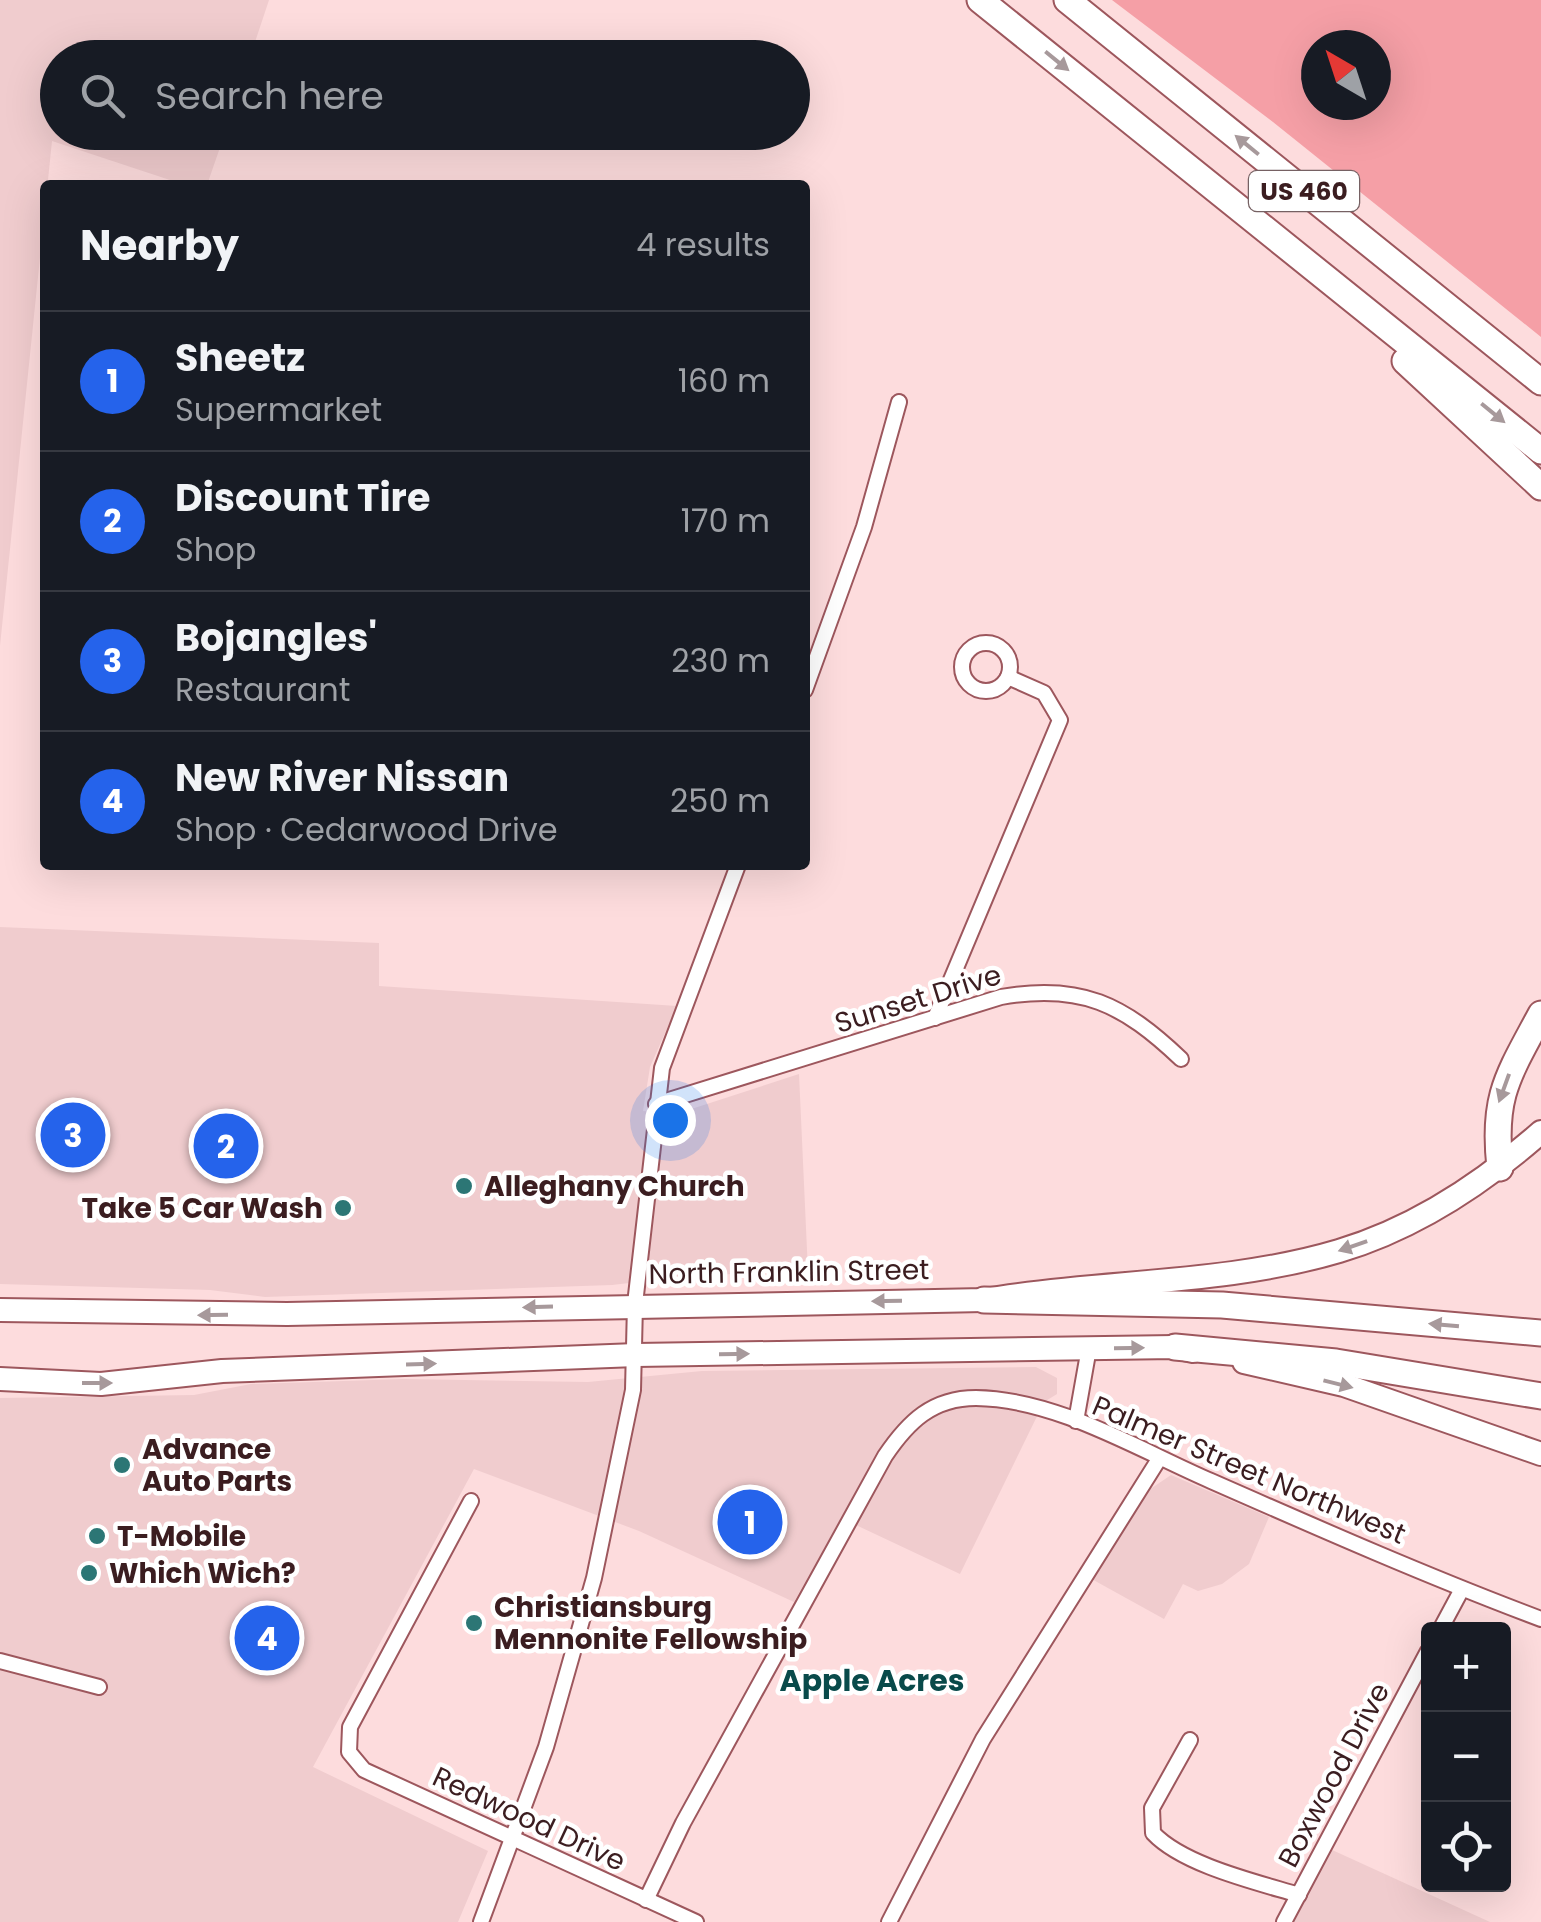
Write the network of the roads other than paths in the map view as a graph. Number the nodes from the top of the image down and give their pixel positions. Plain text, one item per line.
1 (980, 0) edge
2 (1066, 0) edge
3 (1254, 220) junction
4 (1384, 255) junction
5 (1541, 364) edge
6 (1541, 382) edge
7 (899, 402) dead end
8 (1541, 451) edge
9 (1508, 456) junction
10 (1541, 487) edge
11 (1541, 506) edge
12 (810, 676) edge
13 (1008, 677) dead end
14 (736, 870) edge
15 (1541, 1014) edge
16 (935, 1018) junction
17 (1181, 1059) dead end
18 (656, 1104) junction
19 (1541, 1132) edge
20 (1500, 1168) junction
21 (984, 1300) junction
22 (635, 1304) junction
23 (0, 1310) edge
24 (1541, 1333) edge
25 (1174, 1346) junction
26 (1089, 1348) junction
27 (636, 1355) junction
28 (0, 1379) edge
29 (1541, 1396) edge
30 (1076, 1421) junction
31 (1541, 1454) edge
32 (1159, 1458) junction
33 (470, 1501) dead end
34 (1462, 1589) junction
35 (1541, 1618) edge
36 (1444, 1622) edge
37 (0, 1661) edge
38 (1421, 1664) edge
39 (100, 1687) dead end
40 (1190, 1740) dead end
41 (515, 1840) junction
42 (1299, 1895) junction
43 (646, 1900) junction
44 (480, 1922) edge
45 (696, 1922) edge
46 (889, 1922) edge
47 (1284, 1922) edge

1 -> 3 highway, US 460
4 -> 2 highway, US 460
3 -> 8 highway, US 460
3 - 9 highway
4 - 5 highway
4 - 6 highway, US 460
7 - 12 street
9 - 10 highway
9 - 11 highway
13 - 16 street
14 - 18 street
15 -> 20 highway
16 - 17 street, Sunset Drive
16 - 18 street, Sunset Drive
18 - 22 street
19 - 20 main road, North Franklin Street
20 -> 21 main road, North Franklin Street
21 -> 22 main road, North Franklin Street
24 -> 21 highway
22 -> 23 main road, North Franklin Street
22 - 27 street
26 -> 25 main road
25 - 29 highway
25 -> 31 main road
27 -> 26 main road
26 - 30 street
28 -> 27 main road
27 - 41 street
30 - 32 street, Palmer Street Northwest
30 - 43 street, Palmer Street Northwest
32 - 34 street, Palmer Street Northwest
32 - 46 street
33 - 41 street, Redwood Drive
34 - 35 street, Palmer Street Northwest
34 - 36 street
37 - 39 street
38 - 42 street, Boxwood Drive
40 - 42 street
41 - 43 street, Redwood Drive
41 - 44 street
42 - 47 street, Boxwood Drive
43 - 45 street, Redwood Drive

